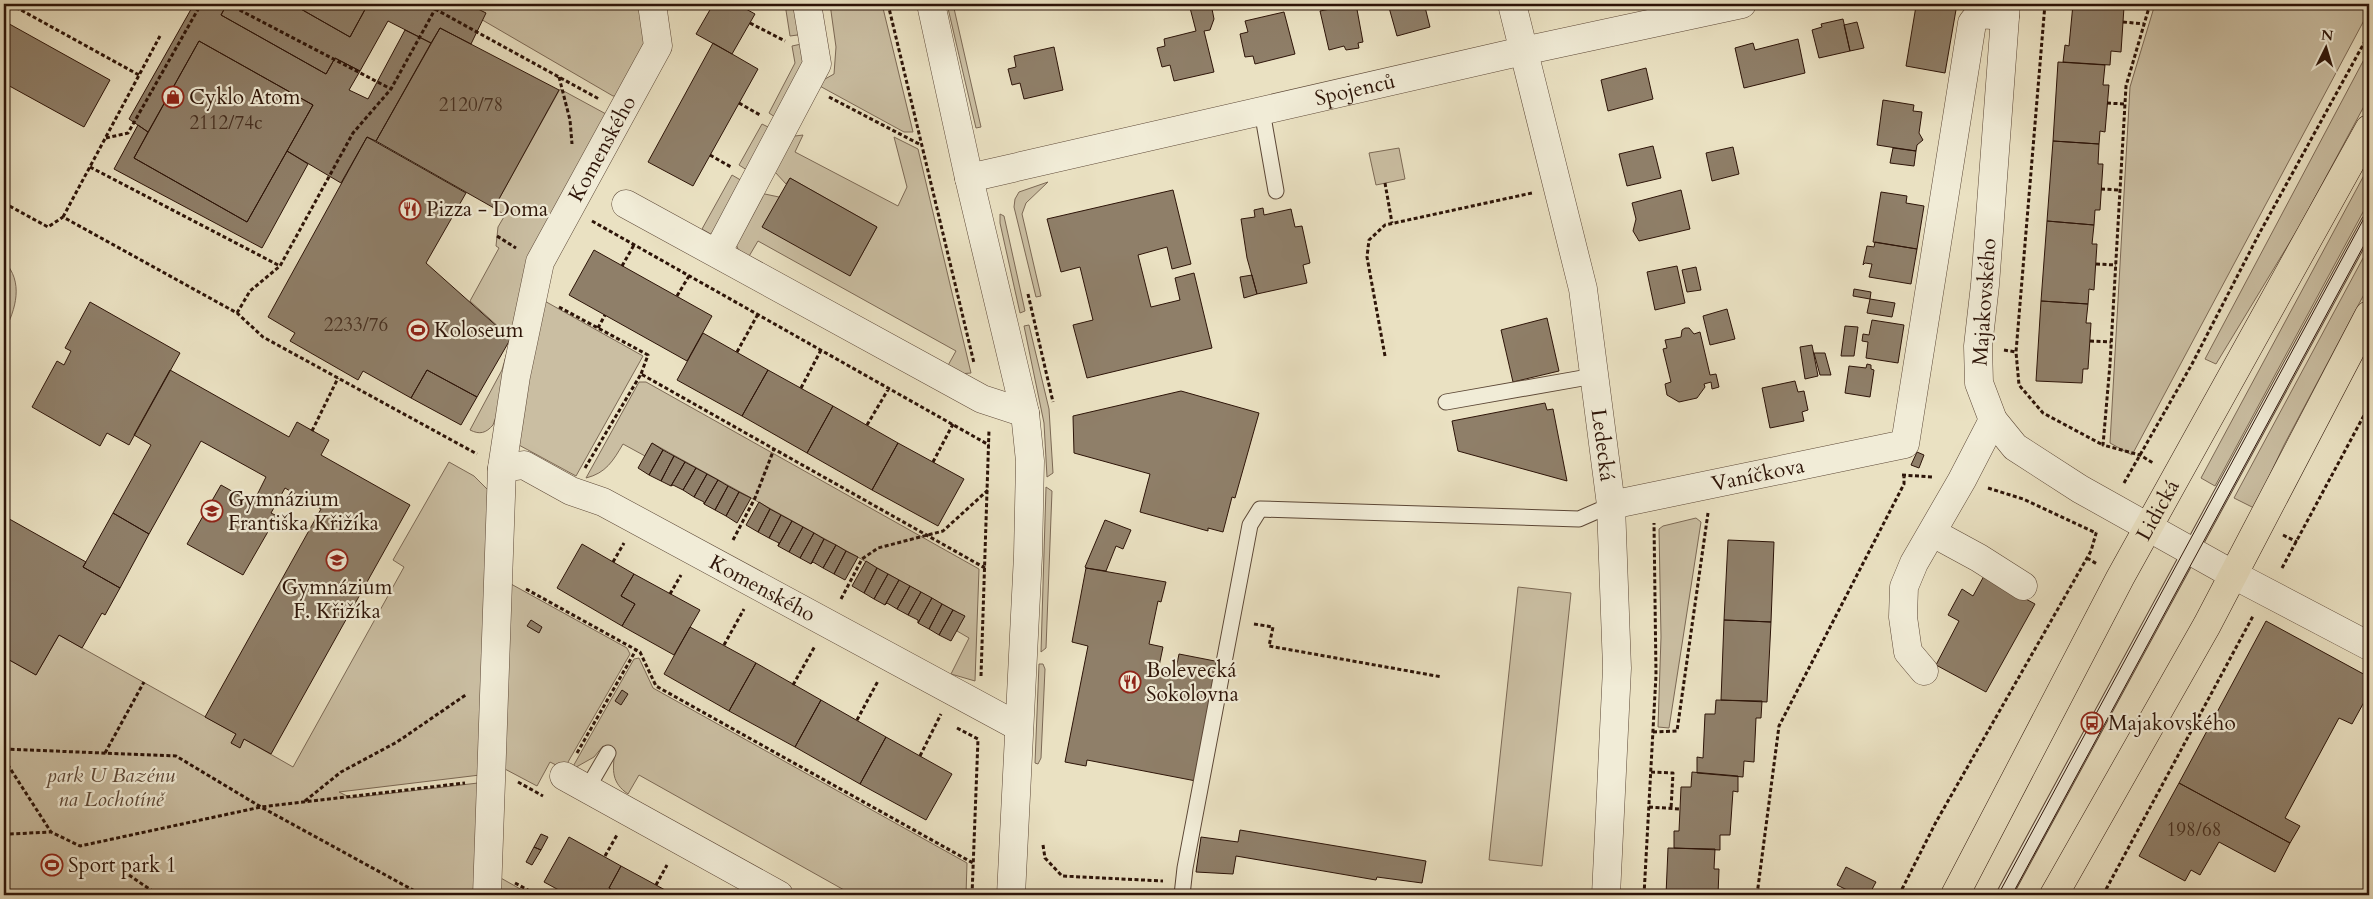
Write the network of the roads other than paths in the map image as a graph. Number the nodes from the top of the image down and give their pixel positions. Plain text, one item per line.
1 (652, 4) edge
2 (807, 4) edge
3 (931, 4) edge
4 (1512, 4) edge
5 (1742, 4) edge
6 (2005, 10) edge
7 (1523, 51) junction
8 (1262, 111) junction
9 (2369, 129) edge
10 (969, 178) junction
11 (1276, 191) dead end
12 (626, 204) dead end
13 (2369, 222) edge
14 (716, 253) junction
15 (2369, 315) edge
16 (1594, 376) junction
17 (1446, 402) dead end
18 (1025, 413) junction
19 (1993, 420) junction
20 (1905, 444) joint
21 (502, 468) junction
22 (1611, 505) junction
23 (2149, 528) junction
24 (1933, 533) junction
25 (2192, 551) junction
26 (2232, 574) junction
27 (2023, 586) dead end
28 (2369, 646) edge
29 (1924, 671) dead end
30 (1019, 727) junction
31 (608, 753) dead end
32 (575, 782) joint
33 (487, 895) edge
34 (779, 895) edge
35 (1011, 895) edge
36 (1182, 895) edge
37 (1606, 895) edge
38 (1956, 895) edge
39 (2004, 895) edge
40 (2054, 895) edge

1 - 21 street, Komenského
2 - 14 street
3 - 10 street
4 - 7 street, Ledecká
5 - 7 street, Spojenců
6 - 19 street, Majakovského
6 - 20 street, Majakovského
7 - 8 street, Spojenců
7 - 16 street, Ledecká
8 - 10 street, Spojenců
8 - 11 lane
9 - 23 main road, Lidická
10 - 18 street
12 - 14 street
13 - 25 lane
14 - 18 street
15 - 26 main road
16 - 17 lane
16 - 22 street, Ledecká
18 - 30 street
19 - 23 street, Majakovského
19 - 24 street
20 - 22 street, Vaníčkova
21 - 30 street, Komenského
21 - 33 street, Komenského
22 - 36 lane
22 - 37 street, Ledecká
23 - 25 street, Majakovského
23 - 38 main road, Lidická
24 - 27 street
24 - 29 street
25 - 26 street, Majakovského
25 - 39 lane
26 - 28 street, Majakovského
26 - 40 main road
30 - 35 street
31 - 32 lane
32 - 34 street

